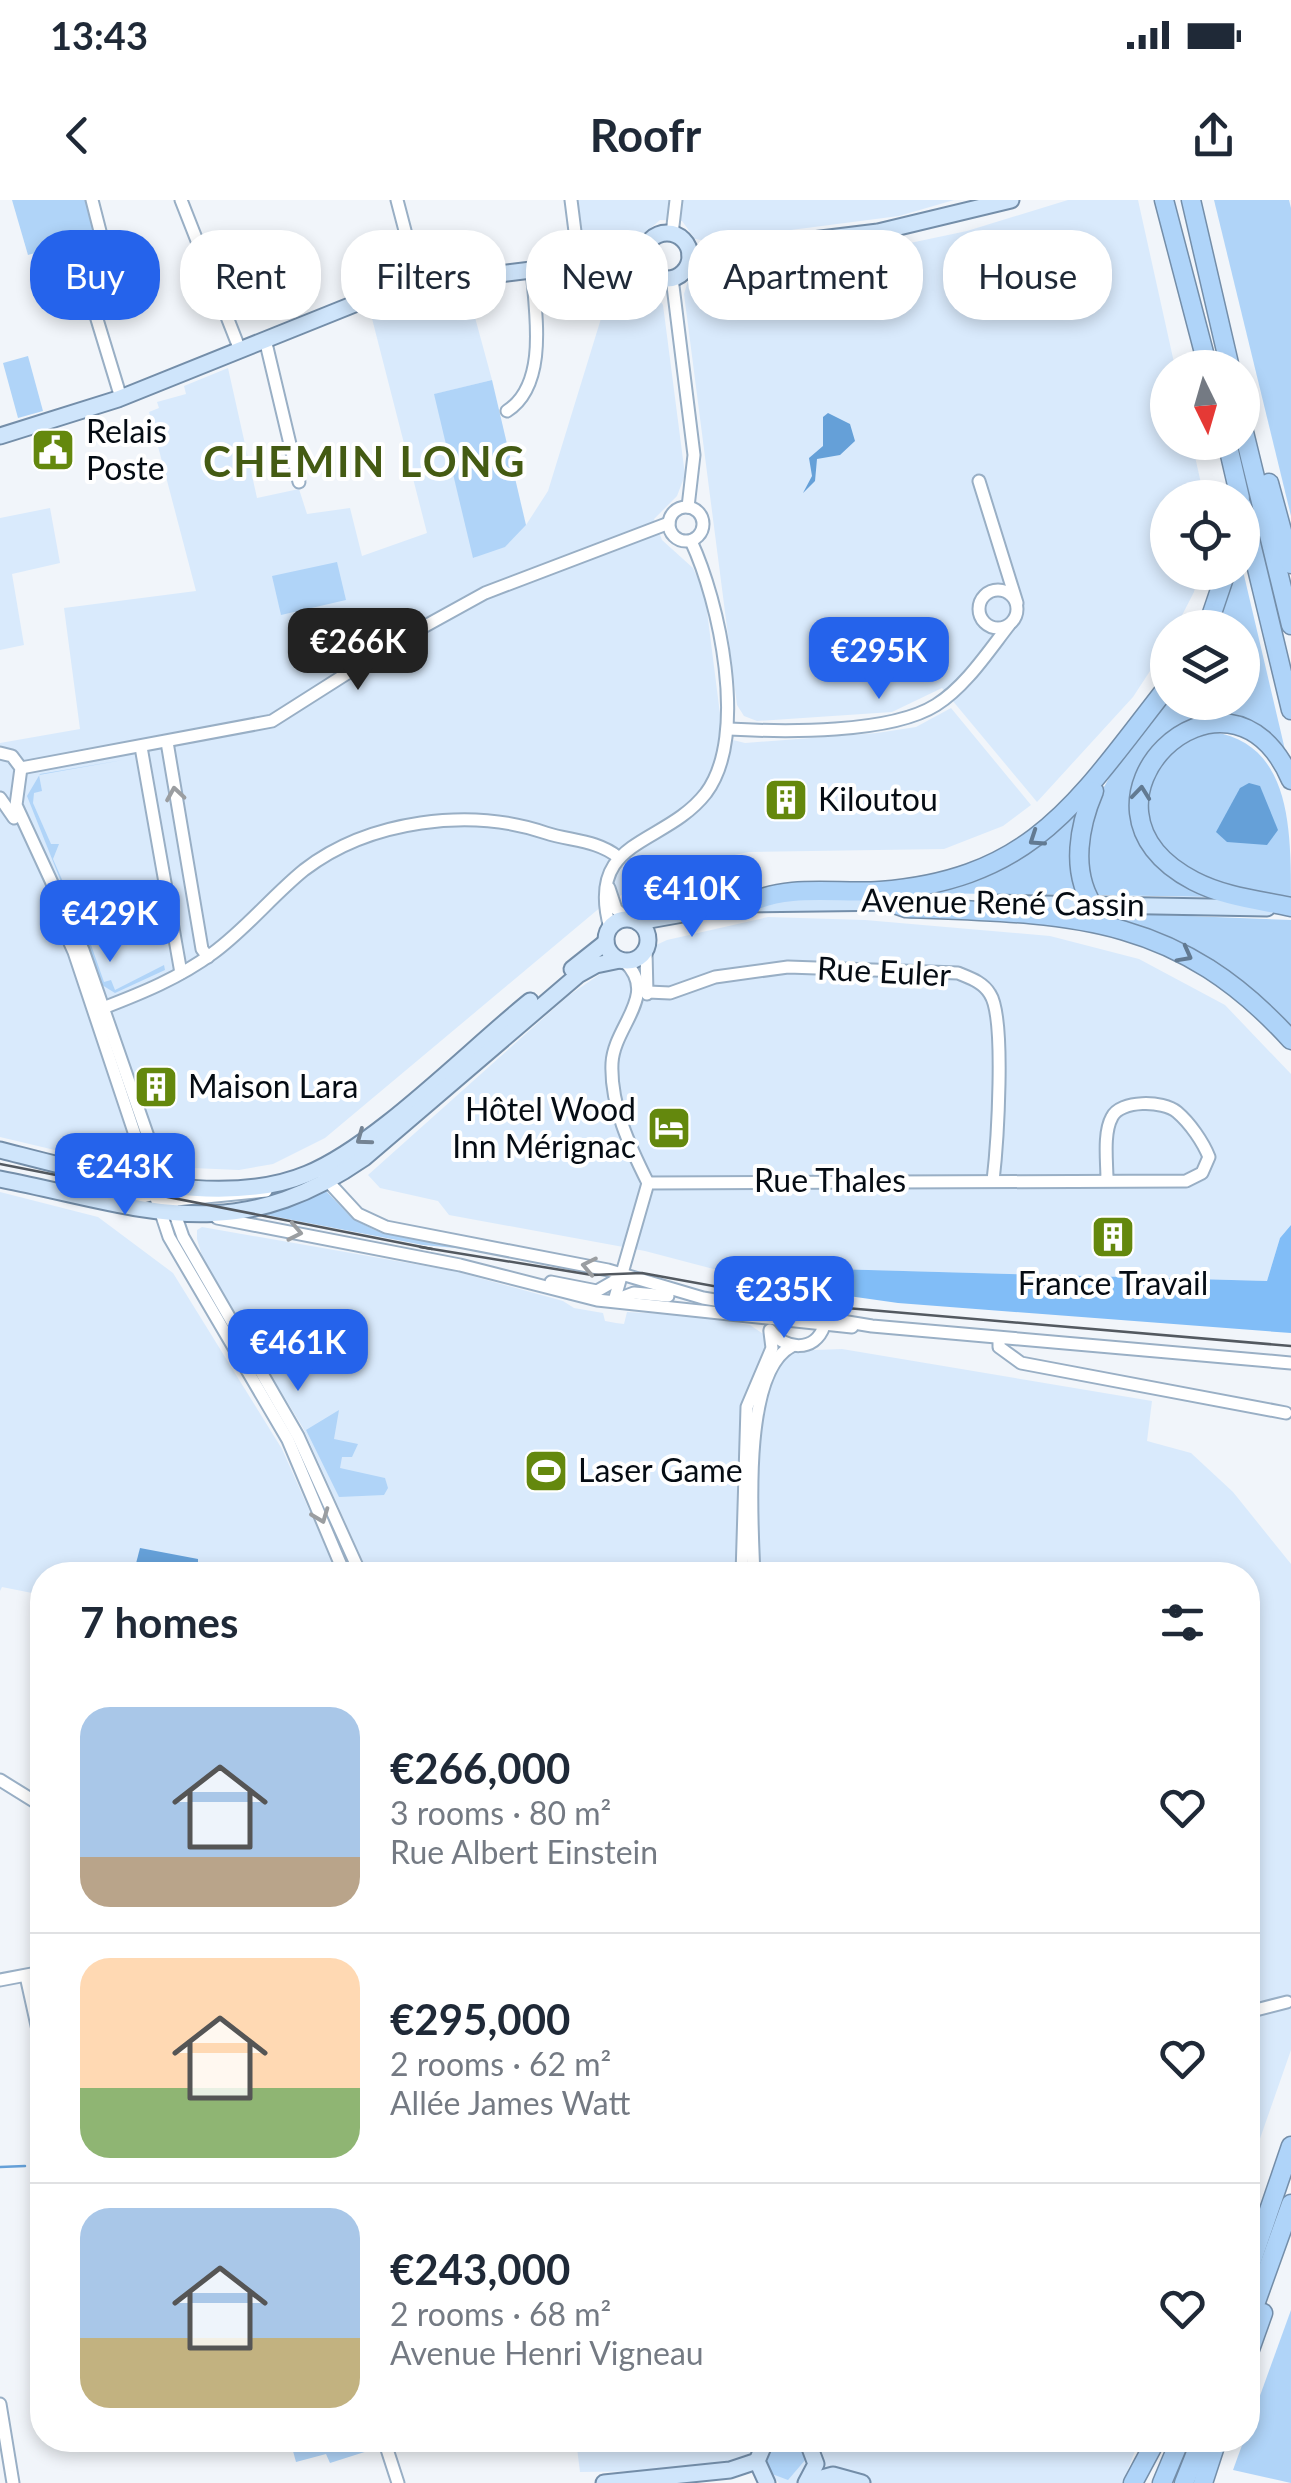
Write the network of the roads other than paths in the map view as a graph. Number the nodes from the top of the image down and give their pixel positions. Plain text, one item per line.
1 (92, 200) edge
2 (181, 200) edge
3 (398, 200) edge
4 (570, 200) edge
5 (676, 200) edge
6 (1011, 200) edge
7 (1164, 200) edge
8 (1191, 200) edge
9 (406, 230) edge
10 (574, 230) edge
11 (886, 230) edge
12 (672, 234) junction
13 (668, 235) edge
14 (688, 249) edge
15 (688, 263) edge
16 (668, 277) edge
17 (672, 278) junction
18 (341, 312) edge
19 (536, 320) edge
20 (265, 339) junction
21 (240, 350) junction
22 (1203, 350) edge
23 (1226, 350) edge
24 (122, 398) junction
25 (508, 411) dead end
26 (0, 436) edge
27 (1231, 460) edge
28 (1251, 460) edge
29 (1260, 460) edge
30 (1232, 465) junction
31 (1230, 480) edge
32 (1236, 480) edge
33 (298, 482) dead end
34 (978, 482) dead end
35 (688, 507) junction
36 (669, 522) junction
37 (691, 541) junction
38 (1291, 564) edge
39 (1260, 581) edge
40 (1017, 603) junction
41 (1009, 625) junction
42 (1291, 625) edge
43 (1150, 709) edge
44 (1291, 710) edge
45 (1150, 718) edge
46 (729, 729) junction
47 (167, 742) junction
48 (142, 747) junction
49 (0, 753) edge
50 (20, 768) junction
51 (1291, 780) edge
52 (17, 786) junction
53 (0, 796) edge
54 (185, 852) junction
55 (618, 856) junction
56 (160, 857) junction
57 (610, 874) junction
58 (189, 876) junction
59 (164, 881) junction
60 (886, 902) junction
61 (751, 903) junction
62 (1092, 904) junction
63 (714, 907) junction
64 (1291, 908) edge
65 (632, 921) junction
66 (608, 935) junction
67 (647, 947) junction
68 (208, 957) junction
69 (622, 961) junction
70 (182, 974) junction
71 (648, 992) junction
72 (103, 1008) junction
73 (622, 1030) junction
74 (1291, 1040) edge
75 (0, 1153) edge
76 (307, 1174) junction
77 (0, 1179) edge
78 (331, 1180) junction
79 (1106, 1180) junction
80 (993, 1181) junction
81 (648, 1183) junction
82 (160, 1190) junction
83 (56, 1192) junction
84 (168, 1215) junction
85 (198, 1217) junction
86 (498, 1275) junction
87 (620, 1276) junction
88 (704, 1298) junction
89 (614, 1301) junction
90 (783, 1311) junction
91 (768, 1318) junction
92 (820, 1321) junction
93 (770, 1332) junction
94 (999, 1338) junction
95 (792, 1346) junction
96 (1291, 1363) edge
97 (752, 1412) junction
98 (1286, 1414) dead end
99 (340, 1562) edge
100 (356, 1562) edge
101 (743, 1562) edge
102 (754, 1562) edge
103 (0, 1780) edge
104 (30, 1799) edge
105 (30, 1975) edge
106 (26, 1976) junction
107 (0, 1980) edge
108 (30, 1994) edge
109 (1287, 2002) dead end
110 (1260, 2009) edge
111 (1291, 2146) edge
112 (1291, 2204) edge
113 (1260, 2237) edge
114 (1272, 2259) junction
115 (1260, 2292) edge
116 (1260, 2322) edge
117 (0, 2404) edge
118 (388, 2452) edge
119 (761, 2452) edge
120 (812, 2452) edge
121 (816, 2452) edge
122 (1151, 2452) edge
123 (1154, 2452) edge
124 (1175, 2452) edge
125 (1196, 2452) edge
126 (1213, 2452) edge
127 (757, 2461) junction
128 (832, 2475) junction
129 (13, 2483) edge
130 (398, 2483) edge
131 (604, 2483) edge
132 (767, 2483) edge
133 (806, 2483) edge
134 (862, 2483) edge
135 (1132, 2483) edge
136 (1142, 2483) edge
137 (1162, 2483) edge
138 (1184, 2483) edge
139 (1204, 2483) edge

1 - 24 street
2 - 21 street
3 - 9 street
4 - 10 street
5 - 12 street
6 - 11 main road
7 - 22 highway
8 - 23 highway
12 - 13 main road
12 - 14 main road
15 - 17 main road
16 - 17 main road
17 - 35 street
18 - 20 main road
19 - 25 street
20 - 21 main road
20 - 33 street
21 - 24 main road
24 - 26 main road
27 - 30 highway
28 - 42 highway
29 - 38 highway
30 - 31 highway
30 - 32 highway
34 - 40 street
35 - 36 street
35 - 37 street
36 - 37 street
36 - 47 street
37 - 46 street
39 - 44 highway
40 - 41 street
40 - 41 street
41 - 46 street
43 -> 61 highway
45 - 62 highway
46 - 55 street
47 - 48 street
54 -> 47 street
48 - 50 street
48 - 56 street
49 - 50 street
50 - 52 street
64 -> 51 highway
52 - 53 street
52 - 72 street
53 - 82 street
54 - 56 street
54 - 58 street
55 - 57 street
55 - 68 street
56 - 59 street
57 - 65 street
57 - 66 street
58 - 59 street
58 - 68 street
59 - 70 street
60 - 61 main road, Avenue René Cassin
60 - 62 main road, Avenue René Cassin
60 -> 74 highway
61 - 63 main road, Avenue René Cassin
62 - 64 main road, Avenue René Cassin
63 - 65 main road, Avenue René Cassin
63 - 67 main road, Avenue René Cassin
65 - 66 main road, Avenue René Cassin
65 - 67 main road
66 - 69 main road
66 -> 76 main road
67 - 69 main road, Avenue René Cassin
67 - 71 street
68 - 70 street
69 - 73 street
69 - 78 main road
70 - 72 street
71 - 73 street
71 - 80 street, Rue Euler
72 - 82 street
73 - 81 street
75 - 82 main road
76 - 78 street
76 - 82 main road
77 - 83 main road
78 - 85 main road
87 -> 78 street
79 - 79 street, Rue Thales
79 - 80 street, Rue Thales
80 - 81 street, Rue Thales
81 - 87 street
82 - 83 street
82 - 84 street
83 - 84 main road
84 - 85 main road
84 -> 99 street
84 - 100 street
85 -> 86 street
86 - 87 street
86 - 89 street
87 - 88 street
87 - 89 street
88 - 89 street
88 - 90 street
89 - 91 street
90 - 91 street
90 - 92 street
91 - 92 street
91 - 93 street
92 - 94 street
92 - 95 street
93 - 95 street
93 - 97 street
94 - 96 street
94 - 98 street
95 - 97 street
97 - 101 street
97 - 102 street
103 - 104 street
105 - 106 street
106 - 107 street
106 - 108 street
109 - 110 street
111 - 113 highway
112 - 114 highway
114 - 115 highway
114 - 116 highway
117 - 129 street
118 - 130 street
119 - 127 main road
120 - 133 main road
121 - 128 main road
122 - 135 highway
123 - 136 highway
124 - 137 highway
125 - 138 highway
126 - 139 highway
127 - 131 main road
127 - 132 main road
128 - 133 main road
128 - 134 main road

